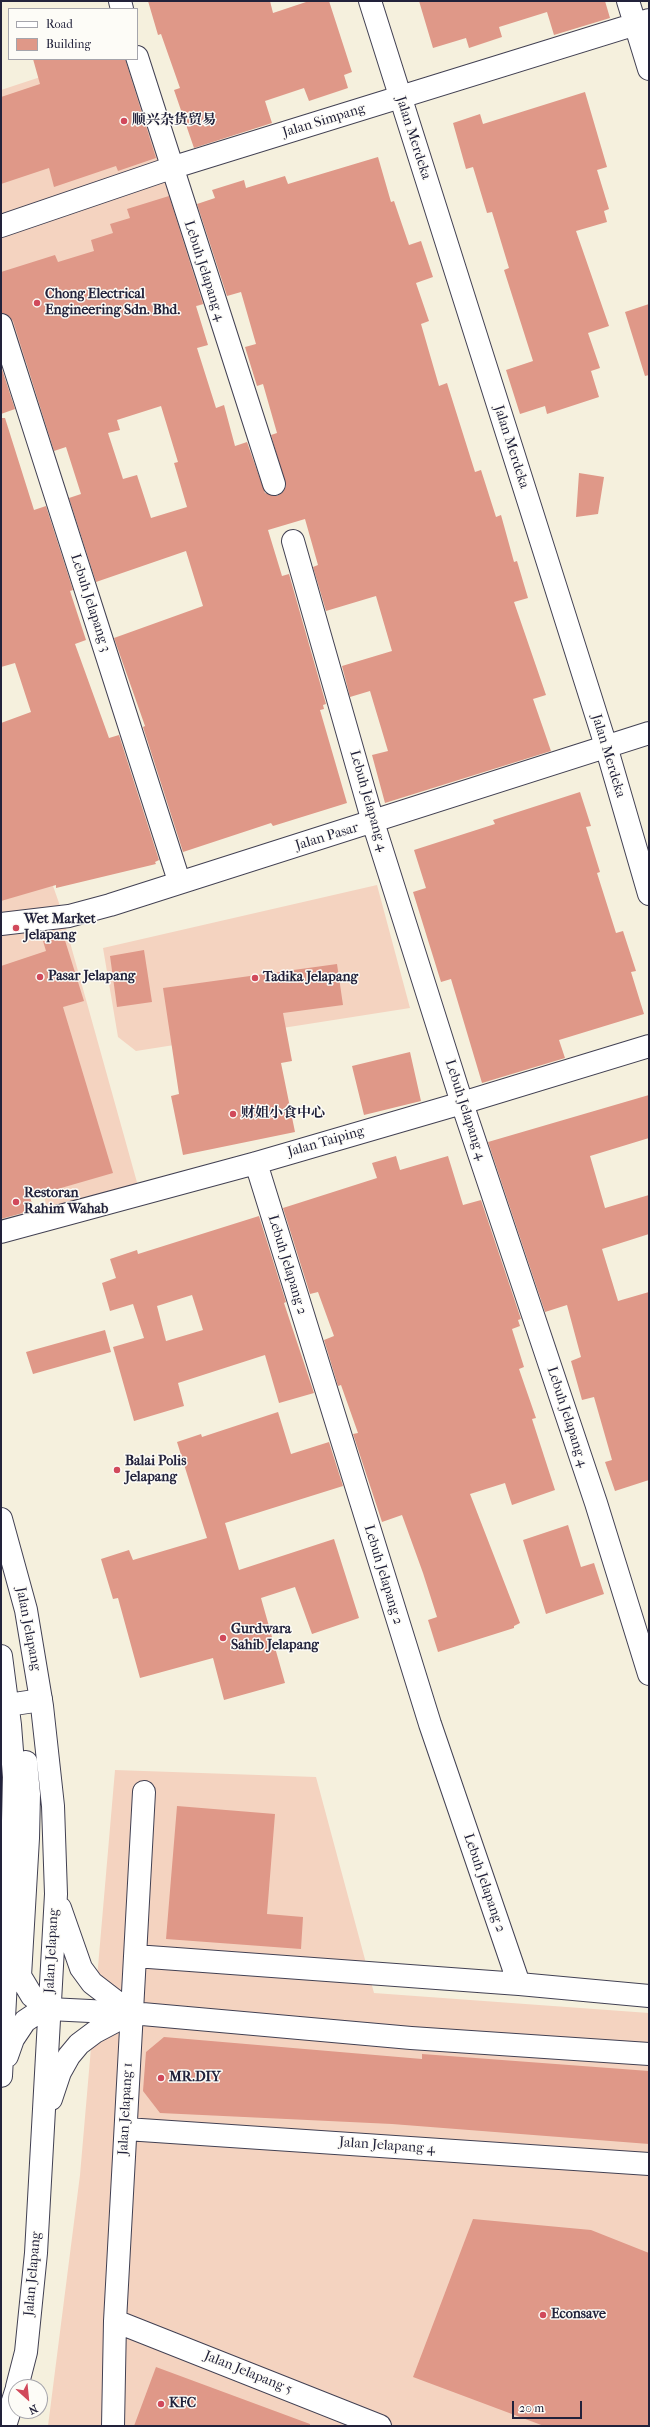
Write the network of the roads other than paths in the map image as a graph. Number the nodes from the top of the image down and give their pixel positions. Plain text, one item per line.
1 (370, 1) edge
2 (628, 1) edge
3 (642, 22) edge
4 (138, 60) edge
5 (649, 69) edge
6 (400, 97) junction
7 (171, 168) junction
8 (1, 226) edge
9 (1, 325) edge
10 (274, 484) dead end
11 (293, 541) dead end
12 (649, 733) edge
13 (606, 746) junction
14 (373, 822) junction
15 (179, 882) junction
16 (649, 894) edge
17 (1, 924) edge
18 (649, 1046) edge
19 (462, 1103) junction
20 (256, 1163) junction
21 (1, 1232) edge
22 (1, 1519) edge
23 (1, 1656) edge
24 (649, 1674) edge
25 (41, 1700) junction
26 (4, 1705) edge
27 (144, 1792) dead end
28 (56, 1894) junction
29 (135, 1956) junction
30 (519, 1984) junction
31 (649, 1996) edge
32 (49, 2009) junction
33 (132, 2013) junction
34 (649, 2054) edge
35 (1, 2076) edge
36 (1, 2091) edge
37 (43, 2122) junction
38 (126, 2128) junction
39 (649, 2164) edge
40 (115, 2321) junction
41 (19, 2379) edge
42 (8, 2416) edge
43 (5, 2426) edge
44 (112, 2426) edge
45 (380, 2426) edge

1 - 6 street, Jalan Merdeka
2 - 3 street
3 - 5 street
3 - 6 street, Jalan Simpang
4 - 7 street, Lebuh Jelapang 4
6 - 7 street, Jalan Simpang
6 - 13 street, Jalan Merdeka
7 - 8 street, Jalan Simpang
7 - 10 street, Lebuh Jelapang 4
9 - 15 street, Lebuh Jelapang 3
11 - 14 street, Lebuh Jelapang 4
12 - 13 street, Jalan Pasar
13 - 14 street, Jalan Pasar
13 - 16 street, Jalan Merdeka
14 - 15 street, Jalan Pasar
14 - 19 street, Lebuh Jelapang 4
15 - 17 street, Jalan Pasar
18 - 19 street, Jalan Taiping
19 - 20 street, Jalan Taiping
19 - 24 street, Lebuh Jelapang 4
20 - 21 street, Jalan Taiping
20 - 30 street, Lebuh Jelapang 2
22 - 25 street, Jalan Jelapang
23 - 26 street
25 - 26 street
25 - 28 street, Jalan Jelapang
26 - 32 street
26 - 35 street
27 - 29 street, Jalan Jelapang 1
28 - 32 street, Jalan Jelapang
28 - 33 street
29 - 30 street
29 - 33 street, Jalan Jelapang 1
30 - 31 street
32 - 33 street
32 - 36 street
32 - 37 street, Jalan Jelapang
33 - 34 street
33 - 37 street
33 - 38 street, Jalan Jelapang 1
37 - 41 street, Jalan Jelapang
38 - 39 street, Jalan Jelapang 4
38 - 40 street, Jalan Jelapang 1
40 - 44 street, Jalan Jelapang 1
40 - 45 street, Jalan Jelapang 5
42 - 43 street

